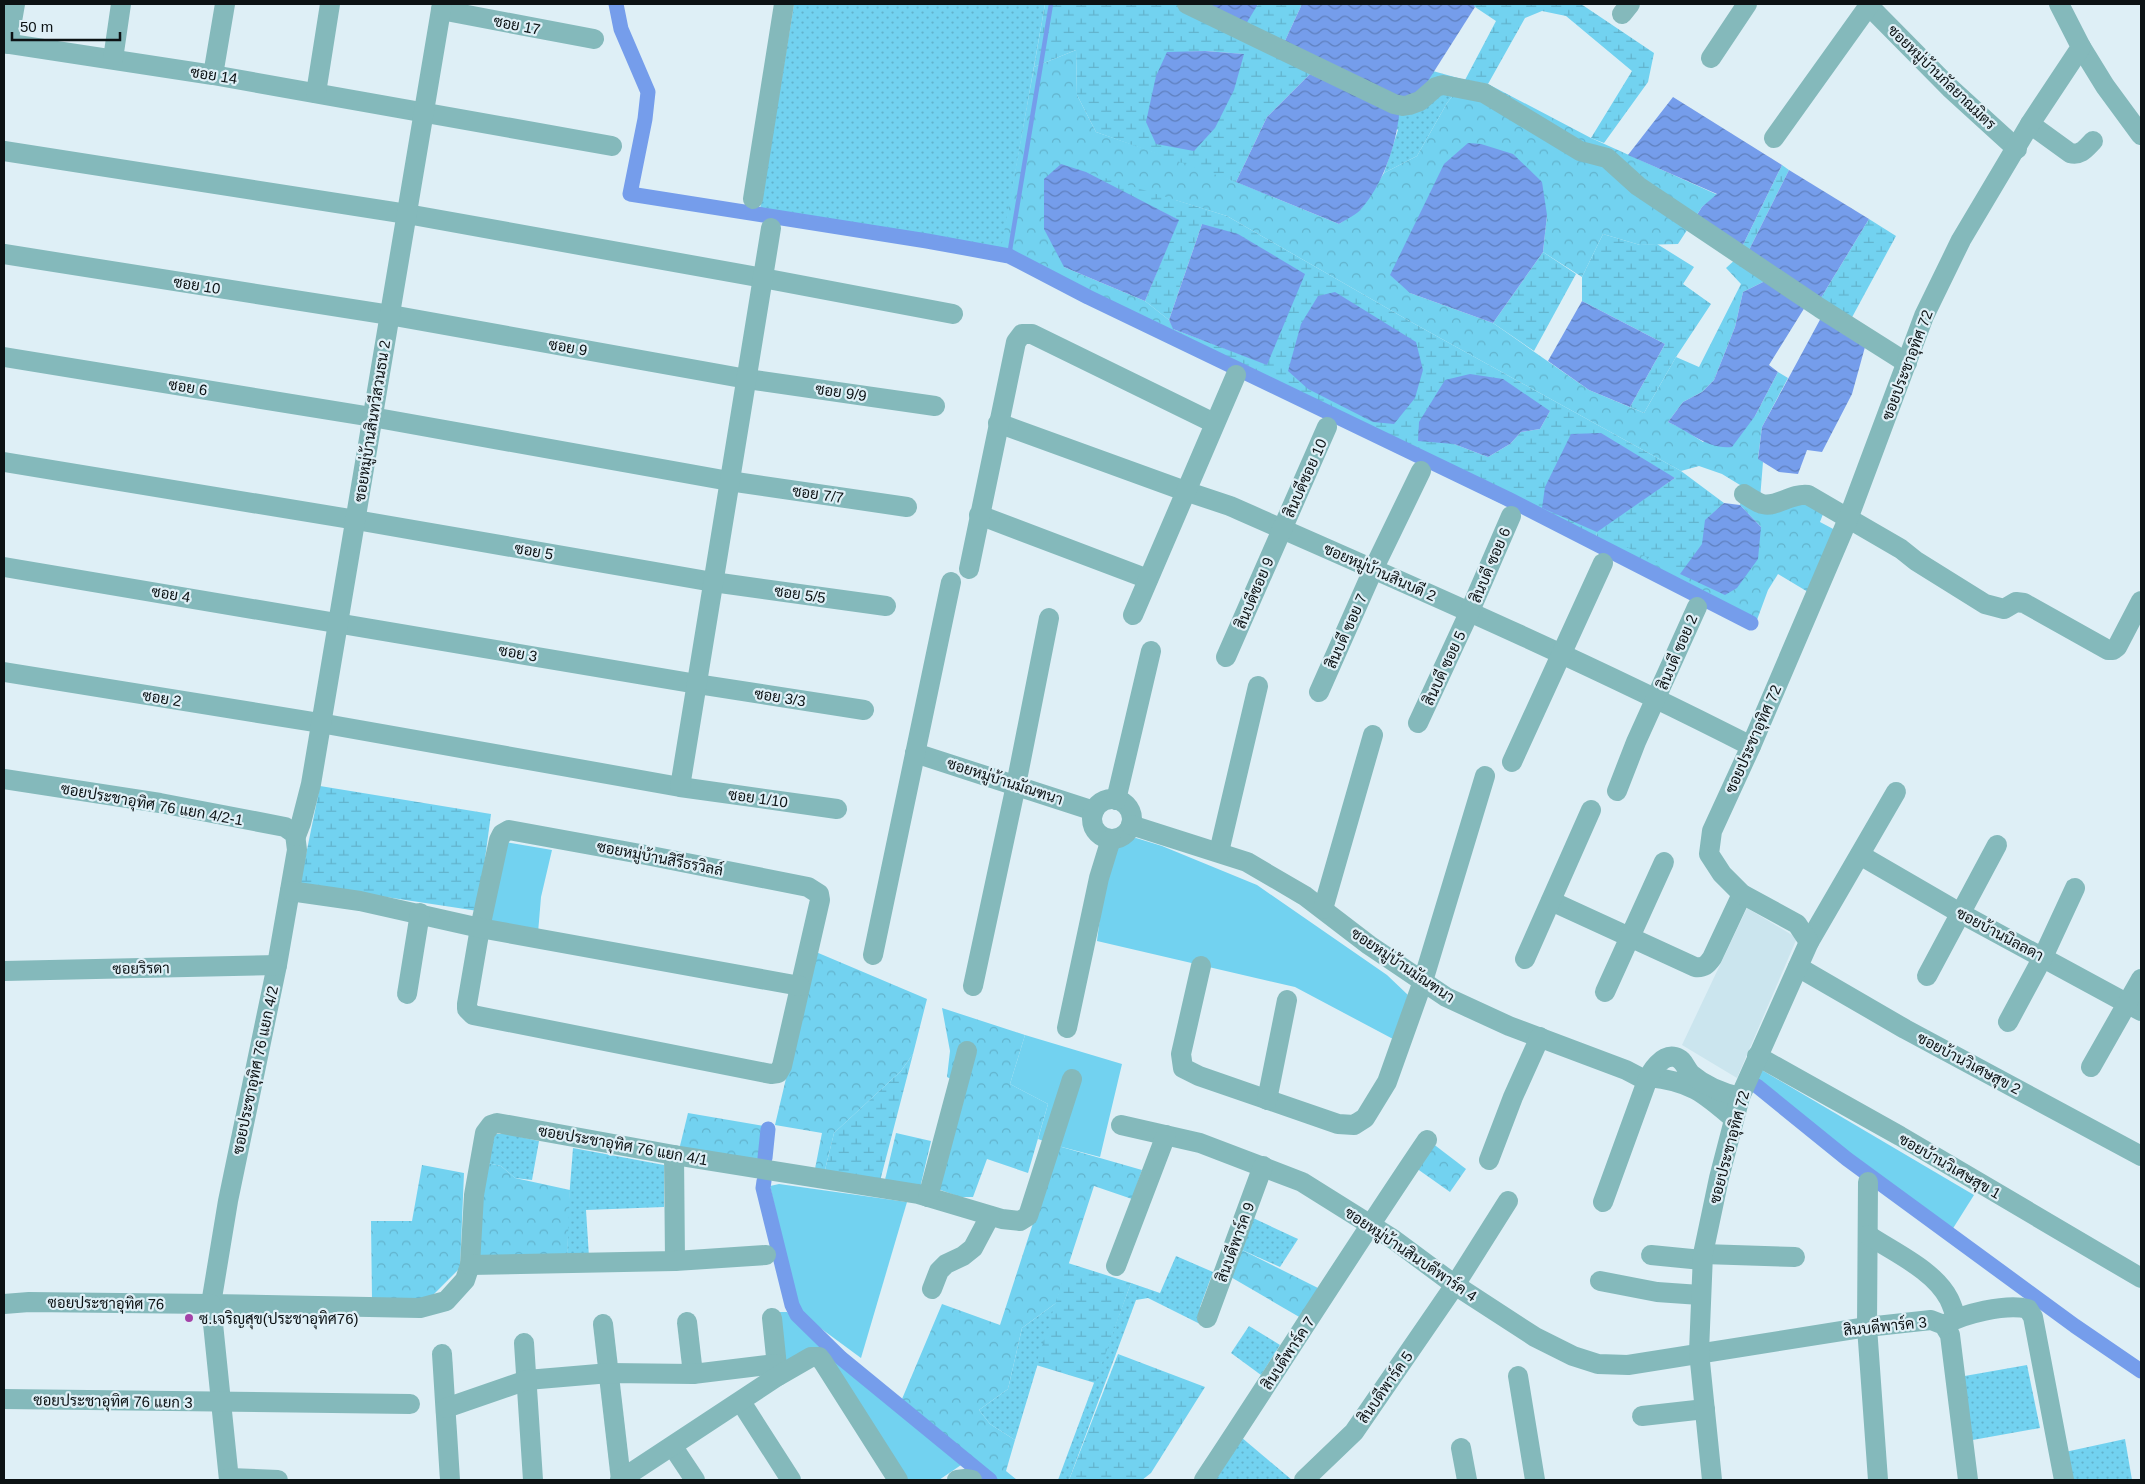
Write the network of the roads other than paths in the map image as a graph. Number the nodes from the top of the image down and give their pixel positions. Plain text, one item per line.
1 (15, 4) edge
2 (121, 4) edge
3 (225, 4) edge
4 (330, 4) edge
5 (784, 4) edge
6 (1187, 4) edge
7 (1747, 4) edge
8 (1868, 4) edge
9 (2059, 4) edge
10 (441, 7) edge
11 (594, 40) dead end
12 (6, 43) edge
13 (2081, 47) junction
14 (1711, 58) dead end
15 (113, 59) junction
16 (213, 75) junction
17 (316, 93) junction
18 (424, 111) junction
19 (2030, 124) junction
20 (2141, 135) edge
21 (1774, 138) dead end
22 (2093, 141) dead end
23 (612, 146) dead end
24 (2017, 148) junction
25 (4, 151) edge
26 (753, 199) dead end
27 (407, 214) junction
28 (771, 228) dead end
29 (4, 254) edge
30 (763, 278) junction
31 (952, 314) dead end
32 (390, 315) junction
33 (4, 357) edge
34 (1907, 363) junction
35 (1236, 375) dead end
36 (747, 379) junction
37 (935, 406) dead end
38 (372, 417) junction
39 (998, 423) junction
40 (1214, 423) junction
41 (1328, 427) dead end
42 (4, 462) edge
43 (1421, 471) dead end
44 (729, 481) junction
45 (1185, 492) junction
46 (1744, 494) dead end
47 (907, 507) dead end
48 (979, 515) junction
49 (1511, 516) dead end
50 (356, 520) junction
51 (1848, 520) junction
52 (1282, 528) junction
53 (1603, 563) dead end
54 (4, 567) edge
55 (969, 569) dead end
56 (1373, 570) junction
57 (1148, 579) junction
58 (713, 582) junction
59 (951, 582) dead end
60 (2141, 601) edge
61 (886, 606) dead end
62 (1697, 607) dead end
63 (1469, 613) junction
64 (1133, 615) dead end
65 (1050, 618) dead end
66 (338, 622) junction
67 (1151, 651) dead end
68 (1561, 653) junction
69 (1226, 657) dead end
70 (4, 672) edge
71 (697, 684) junction
72 (1258, 686) dead end
73 (1320, 692) dead end
74 (1657, 698) junction
75 (864, 710) dead end
76 (320, 723) junction
77 (1418, 723) dead end
78 (1372, 734) dead end
79 (1751, 746) junction
80 (915, 753) junction
81 (1512, 762) dead end
82 (1485, 776) dead end
83 (4, 779) edge
84 (1016, 785) junction
85 (680, 787) junction
86 (1616, 790) dead end
87 (1896, 792) dead end
88 (1116, 800) junction
89 (837, 809) dead end
90 (1094, 810) junction
91 (1591, 810) dead end
92 (1131, 826) junction
93 (296, 836) junction
94 (1111, 839) junction
95 (1997, 845) dead end
96 (1219, 852) junction
97 (1860, 855) junction
98 (1664, 862) dead end
99 (2075, 888) dead end
100 (290, 891) junction
101 (1742, 894) junction
102 (1551, 901) junction
103 (1323, 909) junction
104 (1960, 913) junction
105 (420, 914) junction
106 (480, 928) junction
107 (1630, 937) junction
108 (1809, 942) junction
109 (873, 955) dead end
110 (2043, 957) junction
111 (1525, 959) dead end
112 (277, 965) junction
113 (1201, 966) dead end
114 (1798, 967) junction
115 (4, 971) edge
116 (1927, 976) dead end
117 (2141, 979) edge
118 (1423, 981) junction
119 (800, 986) junction
120 (973, 986) dead end
121 (1605, 992) dead end
122 (407, 994) dead end
123 (1287, 1000) dead end
124 (2135, 1007) edge
125 (2008, 1022) dead end
126 (1068, 1028) dead end
127 (1540, 1037) junction
128 (967, 1051) dead end
129 (1757, 1056) junction
130 (2091, 1067) dead end
131 (1072, 1079) dead end
132 (1648, 1079) junction
133 (1740, 1097) junction
134 (1267, 1100) junction
135 (1734, 1119) junction
136 (1121, 1125) dead end
137 (1166, 1135) junction
138 (1427, 1140) dead end
139 (674, 1155) junction
140 (2141, 1156) edge
141 (1489, 1160) dead end
142 (1263, 1166) junction
143 (1868, 1182) dead end
144 (928, 1197) junction
145 (1508, 1201) dead end
146 (1604, 1202) dead end
147 (990, 1216) junction
148 (1369, 1225) junction
149 (1868, 1235) junction
150 (766, 1255) dead end
151 (1651, 1255) dead end
152 (1703, 1257) junction
153 (1795, 1257) dead end
154 (675, 1261) junction
155 (470, 1265) junction
156 (1116, 1266) dead end
157 (2141, 1278) edge
158 (1600, 1281) dead end
159 (1455, 1285) junction
160 (932, 1289) dead end
161 (1700, 1296) junction
162 (4, 1304) edge
163 (211, 1304) junction
164 (772, 1318) dead end
165 (1207, 1318) dead end
166 (1950, 1321) junction
167 (687, 1322) dead end
168 (604, 1324) dead end
169 (1867, 1327) junction
170 (524, 1342) dead end
171 (1699, 1352) junction
172 (442, 1354) dead end
173 (777, 1370) junction
174 (610, 1373) junction
175 (694, 1374) junction
176 (1518, 1376) dead end
177 (527, 1380) junction
178 (4, 1399) edge
179 (222, 1402) junction
180 (740, 1402) junction
181 (410, 1404) dead end
182 (446, 1408) junction
183 (1705, 1409) junction
184 (1642, 1416) dead end
185 (673, 1447) junction
186 (1461, 1448) dead end
187 (229, 1479) edge
188 (278, 1480) edge
189 (450, 1480) edge
190 (534, 1480) edge
191 (621, 1480) edge
192 (695, 1480) edge
193 (791, 1480) edge
194 (898, 1480) edge
195 (956, 1480) edge
196 (972, 1480) edge
197 (1204, 1480) edge
198 (1304, 1480) edge
199 (1467, 1480) edge
200 (1535, 1480) edge
201 (1712, 1480) edge
202 (1878, 1480) edge
203 (1968, 1480) edge
204 (2064, 1480) edge

1 - 12 street
2 - 15 street
3 - 16 street
4 - 17 street
5 - 26 street
6 - 34 street
7 - 14 street
8 - 21 street, ซอยหมู่บ้านกัลยาณมิตร
8 - 24 street, ซอยหมู่บ้านกัลยาณมิตร
9 - 13 street
10 - 11 street, ซอย 17
10 - 18 street, ซอยหมู่บ้านสินทวีสวนธน 2
12 - 15 street, ซอย 14
13 - 19 street, ซอยประชาอุทิศ 72
13 - 20 street
15 - 16 street, ซอย 14
16 - 17 street, ซอย 14
17 - 18 street, ซอย 14
18 - 23 street, ซอย 14
18 - 27 street, ซอยหมู่บ้านสินทวีสวนธน 2
19 - 22 street
19 - 24 street, ซอยประชาอุทิศ 72
24 - 34 street, ซอยประชาอุทิศ 72
25 - 27 street
27 - 30 street
27 - 32 street, ซอยหมู่บ้านสินทวีสวนธน 2
28 - 30 street
29 - 32 street, ซอย 10
30 - 31 street
30 - 36 street
32 - 36 street, ซอย 9
32 - 38 street, ซอยหมู่บ้านสินทวีสวนธน 2
33 - 38 street, ซอย 6
34 - 51 street, ซอยประชาอุทิศ 72
35 - 40 street
36 - 37 street, ซอย 9/9
36 - 44 street
38 - 44 street, ซอย 6
38 - 50 street, ซอยหมู่บ้านสินทวีสวนธน 2
39 - 40 street
39 - 45 street, ซอยหมู่บ้านสินบดี 2
39 - 48 street
40 - 45 street
41 - 52 street, สินบดีซอย 10
42 - 50 street
43 - 56 street, สินบดี ซอย 7
44 - 47 street, ซอย 7/7
44 - 58 street
45 - 52 street, ซอยหมู่บ้านสินบดี 2
45 - 57 street
46 - 51 street
48 - 55 street
48 - 57 street
49 - 63 street, สินบดี ซอย 6
50 - 58 street, ซอย 5
50 - 66 street, ซอยหมู่บ้านสินทวีสวนธน 2
51 - 60 street
51 - 79 street, ซอยประชาอุทิศ 72
52 - 56 street, ซอยหมู่บ้านสินบดี 2
52 - 69 street, สินบดีซอย 9
53 - 68 street
54 - 66 street, ซอย 4
56 - 63 street, ซอยหมู่บ้านสินบดี 2
56 - 73 street, สินบดี ซอย 7
57 - 64 street
58 - 61 street, ซอย 5/5
58 - 71 street
59 - 80 street
62 - 74 street, สินบดี ซอย 2
63 - 68 street, ซอยหมู่บ้านสินบดี 2
63 - 77 street, สินบดี ซอย 5
65 - 84 street
66 - 71 street, ซอย 3
66 - 76 street, ซอยหมู่บ้านสินทวีสวนธน 2
67 - 88 street
68 - 74 street, ซอยหมู่บ้านสินบดี 2
68 - 81 street
70 - 76 street, ซอย 2
71 - 75 street, ซอย 3/3
71 - 85 street
72 - 96 street
74 - 79 street, ซอยหมู่บ้านสินบดี 2
74 - 86 street, สินบดี ซอย 2
76 - 85 street, ซอย 2
76 - 93 street, ซอยหมู่บ้านสินทวีสวนธน 2
78 - 103 street
79 - 101 street, ซอยประชาอุทิศ 72
80 - 84 street, ซอยหมู่บ้านมัณฑนา
80 - 109 street
82 - 118 street
83 - 93 street, ซอยประชาอุทิศ 76 แยก 4/2-1
84 - 90 street, ซอยหมู่บ้านมัณฑนา
84 - 120 street
85 - 89 street, ซอย 1/10
87 - 97 street
88 - 90 street
88 - 92 street
90 - 94 street
91 - 102 street
92 - 94 street
92 - 96 street, ซอยหมู่บ้านมัณฑนา
93 - 100 street, ซอยประชาอุทิศ 76 แยก 4/2
94 - 126 street
95 - 104 street
96 - 103 street, ซอยหมู่บ้านมัณฑนา
97 - 104 street, ซอยบ้านนิลลดา
97 - 108 street
98 - 107 street
99 - 110 street
100 - 105 street
100 - 112 street, ซอยประชาอุทิศ 76 แยก 4/2
101 - 107 street
101 - 108 street, ซอยประชาอุทิศ 72
102 - 107 street
102 - 111 street
103 - 118 street, ซอยหมู่บ้านมัณฑนา
104 - 110 street, ซอยบ้านนิลลดา
104 - 116 street
105 - 106 street
105 - 122 street
106 - 119 street
106 - 119 street, ซอยหมู่บ้านสิรีธรวิลล์
106 - 119 street, ซอยหมู่บ้านสิรีธรวิลล์
107 - 121 street
108 - 114 street, ซอยประชาอุทิศ 72
110 - 124 street, ซอยบ้านนิลลดา
110 - 125 street
112 - 115 street, ซอยริรดา
112 - 163 street, ซอยประชาอุทิศ 76 แยก 4/2
113 - 134 street
114 - 129 street, ซอยประชาอุทิศ 72
114 - 140 street, ซอยบ้านวิเศษสุข 2
117 - 124 street
118 - 127 street, ซอยหมู่บ้านมัณฑนา
118 - 134 street
123 - 134 street
124 - 130 street
127 - 132 street, ซอยหมู่บ้านมัณฑนา
127 - 141 street
128 - 144 street
129 - 133 street, ซอยประชาอุทิศ 72
129 - 157 street, ซอยบ้านวิเศษสุข 1
131 - 147 street, ซอยประชาอุทิศ 76 แยก 4/1
132 - 133 street
132 - 135 street, ซอยหมู่บ้านมัณฑนา
132 - 146 street
133 - 135 street, ซอยประชาอุทิศ 72
135 - 152 street, ซอยประชาอุทิศ 72
136 - 137 street, ซอยหมู่บ้านสินบดีพาร์ค 4
137 - 142 street, ซอยหมู่บ้านสินบดีพาร์ค 4
137 - 156 street
138 - 148 street, สินบดีพาร์ค 7
139 - 144 street, ซอยประชาอุทิศ 76 แยก 4/1
139 - 154 street
139 - 155 street, ซอยประชาอุทิศ 76 แยก 4/1
142 - 148 street, ซอยหมู่บ้านสินบดีพาร์ค 4
142 - 165 street, สินบดีพาร์ค 9
143 - 149 street
144 - 147 street, ซอยประชาอุทิศ 76 แยก 4/1
145 - 159 street, สินบดีพาร์ค 5
147 - 160 street
148 - 159 street, ซอยหมู่บ้านสินบดีพาร์ค 4
148 - 197 street, สินบดีพาร์ค 7
149 - 166 street
149 - 169 street
150 - 154 street
151 - 152 street
152 - 153 street
152 - 161 street, ซอยประชาอุทิศ 72
154 - 155 street
155 - 163 street, ซอยประชาอุทิศ 76 แยก 4/1
158 - 161 street
159 - 171 street, ซอยหมู่บ้านสินบดีพาร์ค 4
159 - 198 street, สินบดีพาร์ค 5
161 - 171 street, ซอยประชาอุทิศ 72
162 - 163 street, ซอยประชาอุทิศ 76
163 - 179 street
164 - 173 street
166 - 169 street, สินบดีพาร์ค 3
166 - 203 street, สินบดีพาร์ค 3
166 - 204 street
167 - 175 street
168 - 174 street
169 - 171 street, สินบดีพาร์ค 3
169 - 202 street
170 - 177 street
171 - 183 street, ซอยประชาอุทิศ 72
172 - 182 street
173 - 175 street
173 - 180 street
173 - 194 street
174 - 175 street
174 - 177 street
174 - 191 street
176 - 200 street
177 - 182 street
177 - 190 street
178 - 179 street, ซอยประชาอุทิศ 76 แยก 3
179 - 181 street, ซอยประชาอุทิศ 76 แยก 3
179 - 187 street
180 - 185 street
180 - 193 street
182 - 189 street
183 - 184 street
183 - 201 street, ซอยประชาอุทิศ 72
185 - 191 street
185 - 192 street
186 - 199 street
187 - 188 street
195 - 196 street

